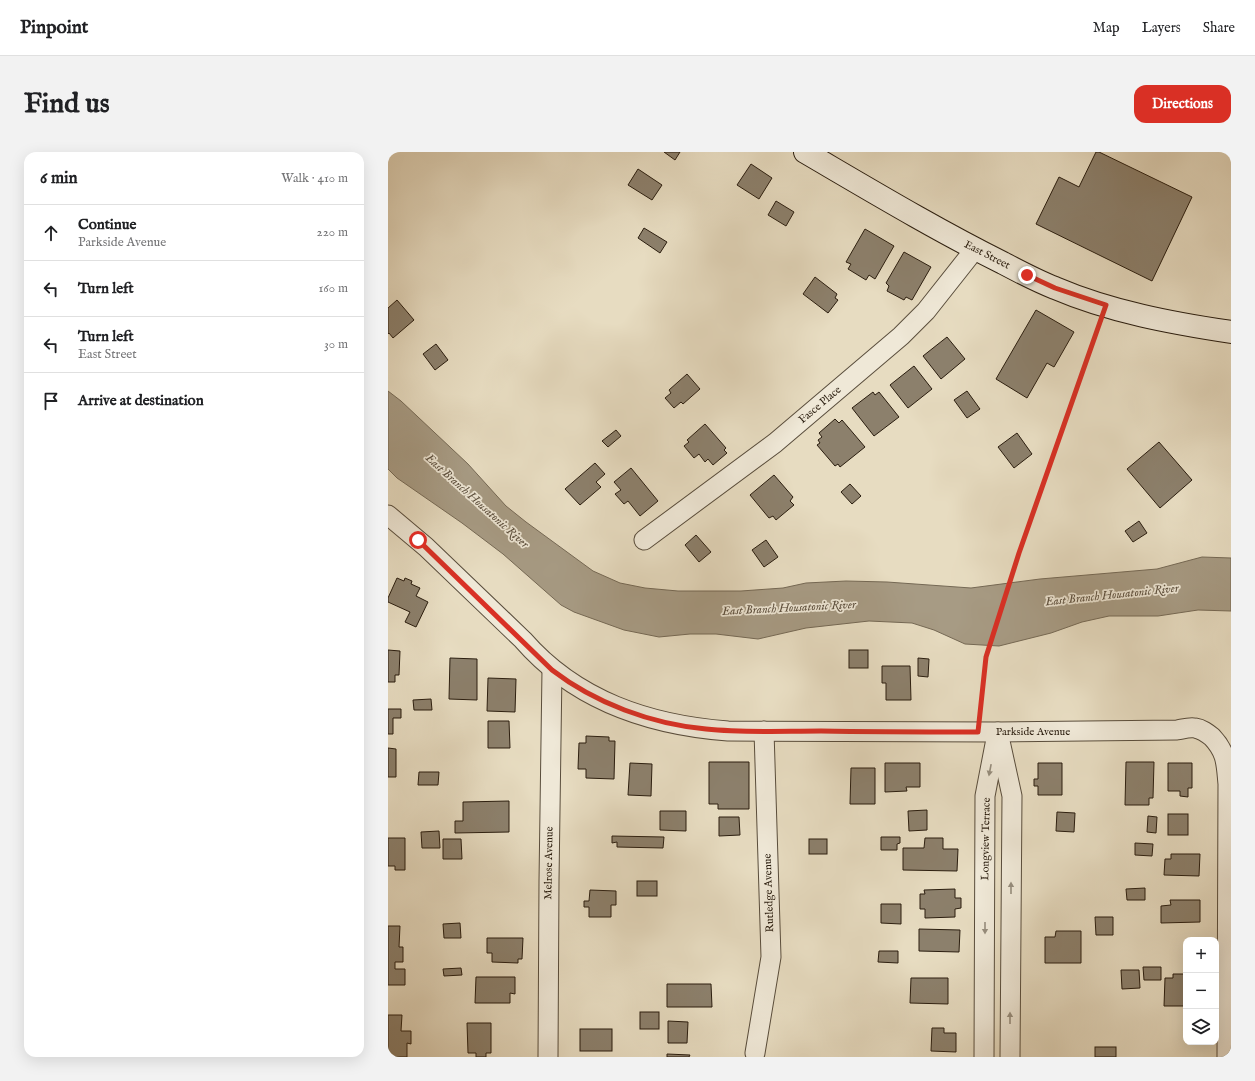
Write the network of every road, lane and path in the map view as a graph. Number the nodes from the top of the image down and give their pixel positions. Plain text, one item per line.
1 (805, 152) edge
2 (975, 249) junction
3 (1106, 305) junction
4 (1231, 332) edge
5 (388, 515) edge
6 (644, 540) dead end
7 (552, 670) junction
8 (764, 731) junction
9 (978, 732) junction
10 (998, 732) junction
11 (755, 1054) dead end
12 (548, 1057) edge
13 (984, 1057) edge
14 (1010, 1057) edge
15 (1227, 1057) edge

1 - 2 street, East Street
2 - 3 street, East Street
2 - 6 street, Fasce Place
3 - 4 street, East Street
3 - 9 path
5 - 7 street, Parkside Avenue
7 - 8 street, Parkside Avenue
7 - 12 street, Melrose Avenue
8 - 9 street, Parkside Avenue
8 - 11 street, Rutledge Avenue
9 - 10 street, Parkside Avenue
10 -> 13 street, Longview Terrace
14 -> 10 street
10 - 15 street, Parkside Avenue

